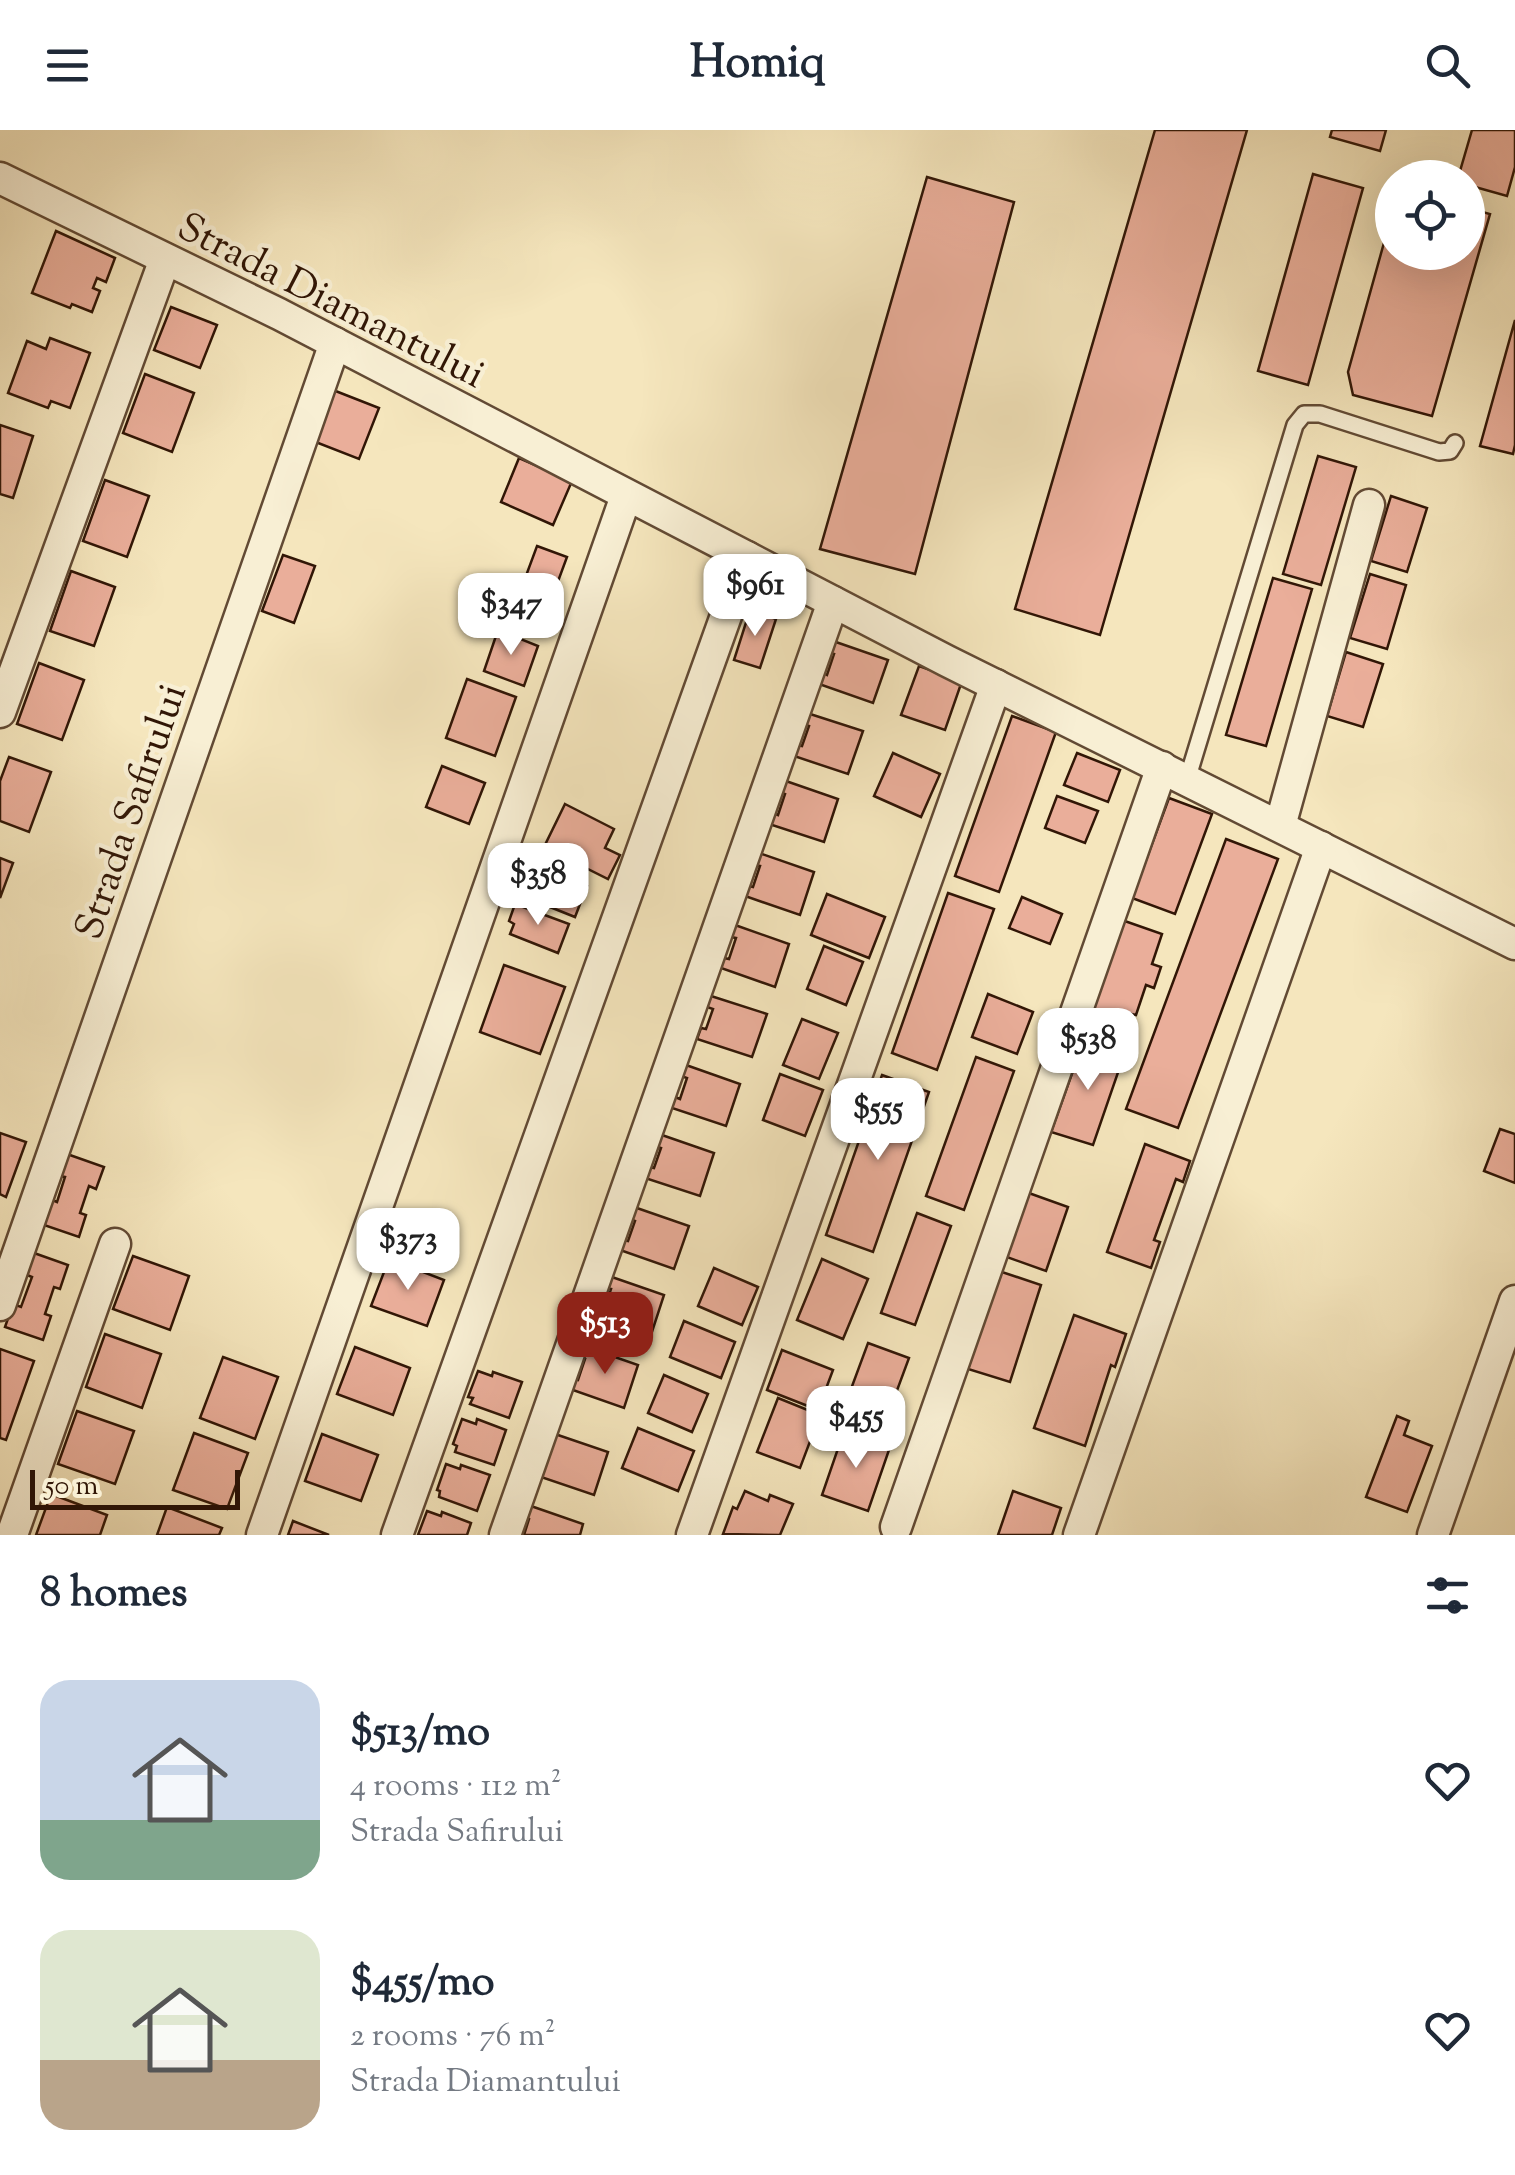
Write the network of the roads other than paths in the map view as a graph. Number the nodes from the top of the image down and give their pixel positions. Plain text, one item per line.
1 (0, 178) edge
2 (165, 259) junction
3 (335, 343) junction
4 (1455, 444) dead end
5 (626, 496) junction
6 (1368, 505) dead end
7 (747, 557) junction
8 (833, 602) junction
9 (996, 685) junction
10 (0, 712) edge
11 (1174, 774) junction
12 (1280, 826) junction
13 (1321, 846) junction
14 (1515, 944) edge
15 (115, 1244) dead end
16 (1515, 1301) edge
17 (0, 1305) edge
18 (896, 1527) dead end
19 (12, 1535) edge
20 (262, 1535) edge
21 (397, 1535) edge
22 (505, 1535) edge
23 (692, 1535) edge
24 (1079, 1535) edge
25 (1433, 1535) edge

1 - 2 street, Strada Diamantului
2 - 3 street, Strada Diamantului
2 - 10 street
3 - 5 street, Strada Diamantului
3 - 17 street, Strada Safirului
4 - 11 lane
5 - 7 street, Strada Diamantului
5 - 20 street
6 - 12 street
7 - 8 street, Strada Diamantului
7 - 21 street
8 - 9 street, Strada Diamantului
8 - 22 street
9 - 11 street, Strada Diamantului
9 - 23 street
11 - 12 street, Strada Diamantului
11 - 18 street
12 - 13 street, Strada Diamantului
13 - 14 street, Strada Diamantului
13 - 24 street
15 - 19 street
16 - 25 street

